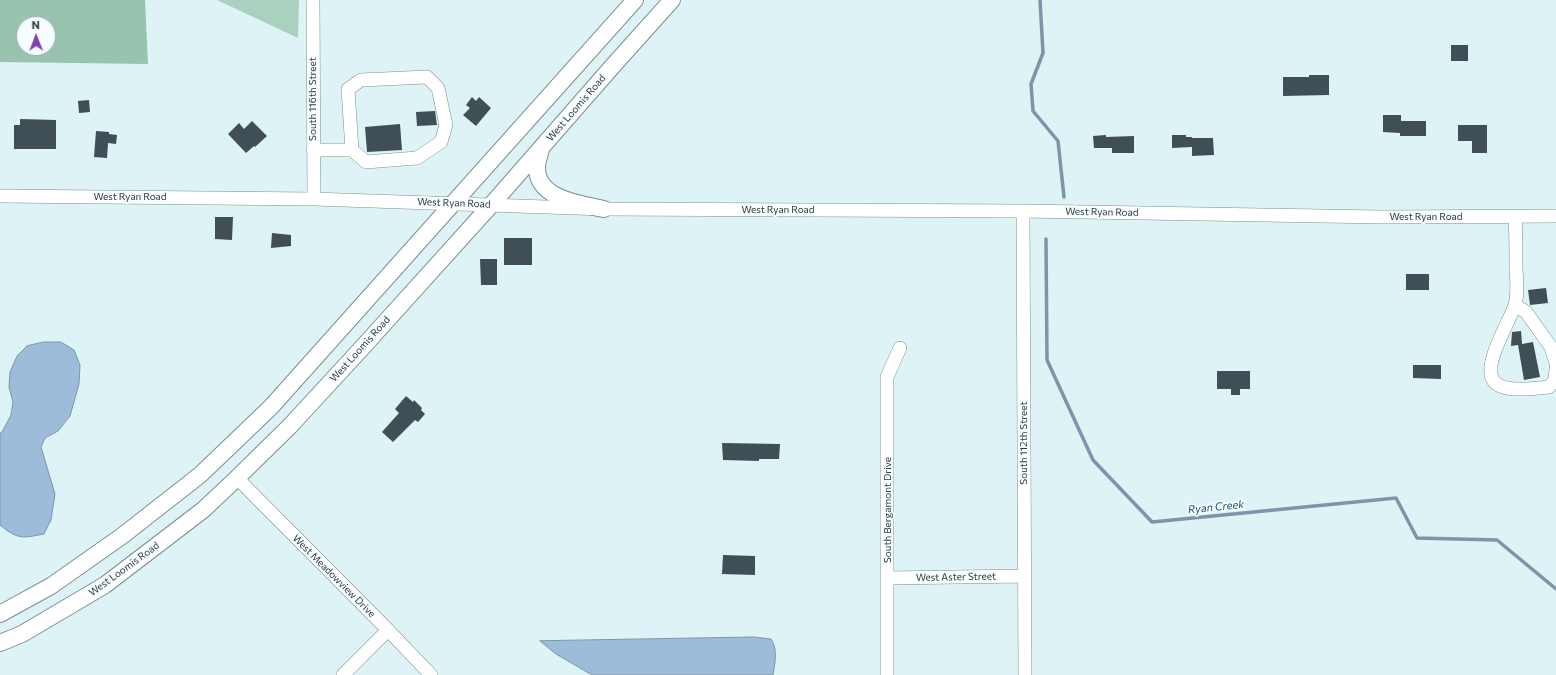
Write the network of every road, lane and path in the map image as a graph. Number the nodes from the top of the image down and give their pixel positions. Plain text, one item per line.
1 (313, 0) edge
2 (635, 0) edge
3 (672, 0) edge
4 (542, 148) junction
5 (313, 150) junction
6 (352, 150) junction
7 (0, 196) edge
8 (314, 199) junction
9 (454, 204) junction
10 (492, 204) junction
11 (604, 209) junction
12 (1023, 211) junction
13 (1556, 216) edge
14 (1515, 217) junction
15 (1515, 305) junction
16 (900, 348) dead end
17 (1556, 363) edge
18 (1556, 369) edge
19 (288, 388) junction
20 (309, 405) junction
21 (237, 478) junction
22 (1024, 576) junction
23 (888, 578) junction
24 (0, 614) edge
25 (388, 630) junction
26 (0, 643) edge
27 (343, 675) edge
28 (431, 675) edge
29 (887, 675) edge
30 (1025, 675) edge

1 - 5 street, South 116th Street
2 - 9 main road
3 - 4 main road, West Loomis Road
4 - 10 main road, West Loomis Road
4 - 11 main road
5 - 6 street
5 - 8 street, South 116th Street
6 - 6 street
7 - 8 street, West Ryan Road
8 - 9 street, West Ryan Road
9 - 10 street, West Ryan Road
9 - 19 main road
10 - 11 street, West Ryan Road
10 - 20 main road, West Loomis Road
11 - 12 street, West Ryan Road
12 - 14 street, West Ryan Road
12 - 22 street, South 112th Street
13 - 14 street, West Ryan Road
14 - 15 street
15 - 17 street
15 - 18 street
16 - 23 street, South Bergamont Drive
19 - 20 main road
19 - 24 main road
20 - 21 main road, West Loomis Road
21 - 25 street, West Meadowview Drive
21 - 26 main road, West Loomis Road
22 - 23 street, West Aster Street
22 - 30 street, South 112th Street
23 - 29 street, South Bergamont Drive
25 - 27 street
25 - 28 street, West Meadowview Drive

